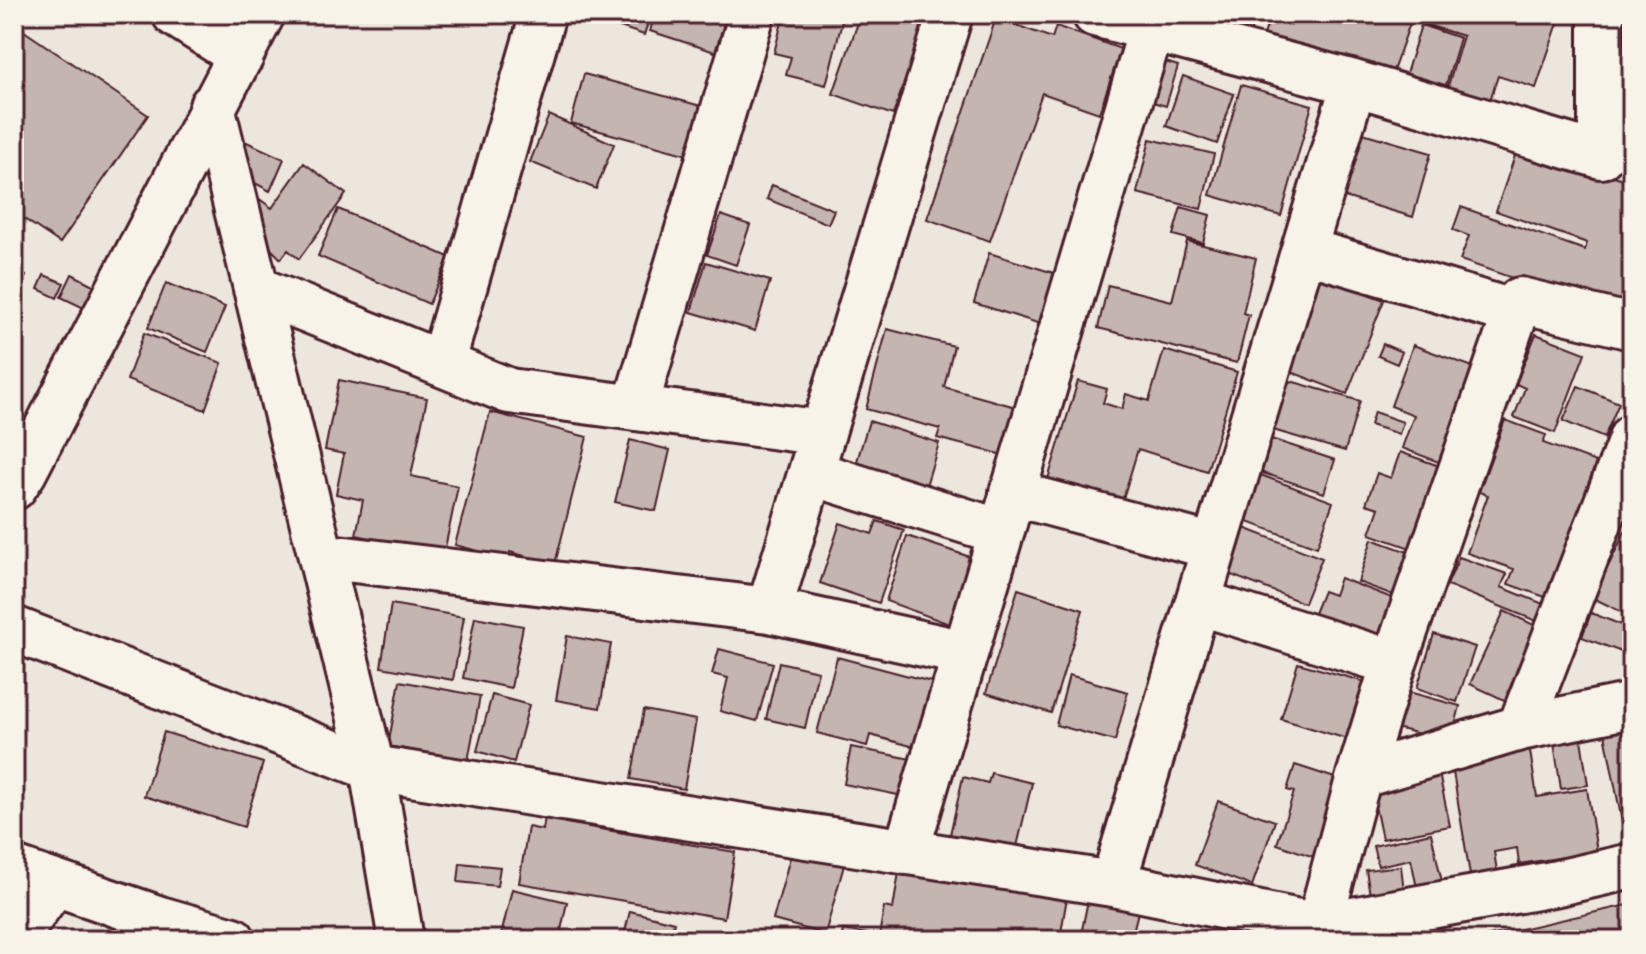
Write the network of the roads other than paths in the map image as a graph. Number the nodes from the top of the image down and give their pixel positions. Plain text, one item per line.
1 (175, 14) edge
2 (262, 14) edge
3 (543, 14) edge
4 (752, 14) edge
5 (950, 14) edge
6 (1095, 14) edge
7 (1601, 14) edge
8 (1151, 30) junction
9 (241, 56) junction
10 (1354, 83) junction
11 (212, 106) junction
12 (1616, 160) edge
13 (1304, 250) junction
14 (256, 289) junction
15 (1516, 313) junction
16 (1632, 327) edge
17 (442, 364) junction
18 (635, 408) junction
19 (1632, 437) edge
20 (818, 453) junction
21 (21, 459) edge
22 (1007, 512) junction
23 (1214, 547) junction
24 (321, 556) junction
25 (1198, 602) junction
26 (769, 610) junction
27 (14, 629) edge
28 (965, 653) junction
29 (1394, 663) junction
30 (1632, 705) edge
31 (1520, 728) junction
32 (372, 768) junction
33 (1359, 776) junction
34 (906, 852) junction
35 (1632, 866) edge
36 (14, 869) edge
37 (55, 883) junction
38 (1113, 884) junction
39 (1319, 926) junction
40 (14, 940) edge
41 (233, 940) edge
42 (401, 940) edge

1 - 9 street
2 - 9 street
3 - 17 street
4 - 18 street
5 - 20 street
6 - 8 street
7 - 12 street
8 - 10 street
8 - 22 street
9 - 11 street
10 - 12 street
10 - 13 street
11 - 14 street
11 - 21 street
13 - 15 street
13 - 23 street
14 - 17 street
14 - 24 street
15 - 16 street
15 - 29 street
17 - 18 street
18 - 20 street
19 - 31 street
20 - 22 street
20 - 26 street
22 - 23 street
22 - 28 street
23 - 25 street
24 - 26 street
24 - 32 street
25 - 29 street
25 - 38 street
26 - 28 street
27 - 32 street
28 - 34 street
29 - 33 street
30 - 31 street
31 - 33 street
32 - 34 street
32 - 42 street
33 - 39 street
34 - 38 street
35 - 39 street
36 - 37 street
37 - 40 street
37 - 41 street
38 - 39 street

